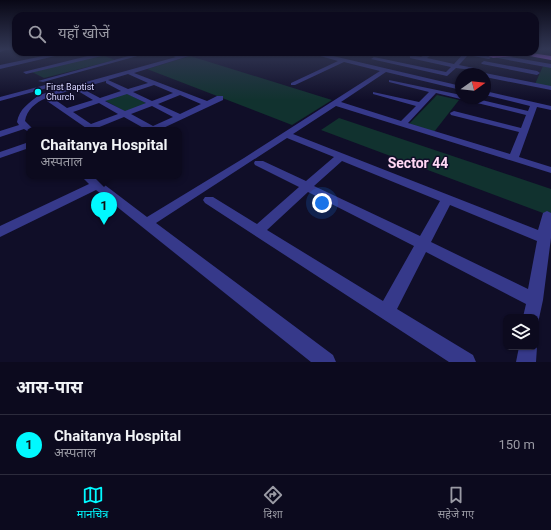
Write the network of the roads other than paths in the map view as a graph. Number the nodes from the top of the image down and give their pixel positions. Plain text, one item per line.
1 (16, 66) edge
2 (50, 66) edge
3 (98, 66) edge
4 (150, 66) edge
5 (331, 66) edge
6 (367, 66) edge
7 (414, 66) edge
8 (454, 66) joint
9 (499, 66) edge
10 (539, 66) edge
11 (461, 68) edge
12 (385, 70) junction
13 (26, 72) junction
14 (128, 72) junction
15 (537, 73) junction
16 (491, 76) edge
17 (41, 81) junction
18 (391, 81) dead end
19 (108, 82) dead end
20 (153, 83) junction
21 (293, 84) dead end
22 (532, 84) junction
23 (49, 86) junction
24 (455, 87) edge
25 (551, 88) edge
26 (80, 90) dead end
27 (128, 91) junction
28 (434, 91) junction
29 (58, 92) junction
30 (179, 93) junction
31 (375, 93) dead end
32 (491, 94) edge
33 (455, 96) edge
34 (220, 98) dead end
35 (0, 99) edge
36 (99, 100) junction
37 (51, 101) dead end
38 (335, 103) junction
39 (153, 104) junction
40 (208, 104) junction
41 (489, 104) edge
42 (534, 104) junction
43 (421, 105) junction
44 (551, 108) edge
45 (67, 111) junction
46 (454, 113) dead end
47 (125, 114) junction
48 (530, 114) junction
49 (180, 117) junction
50 (402, 124) junction
51 (26, 127) edge
52 (90, 127) edge
53 (97, 127) edge
54 (147, 127) edge
55 (158, 127) edge
56 (26, 128) edge
57 (524, 132) junction
58 (0, 134) edge
59 (287, 135) junction
60 (26, 145) edge
61 (0, 155) edge
62 (341, 156) junction
63 (514, 158) junction
64 (259, 163) dead end
65 (551, 170) edge
66 (90, 179) edge
67 (97, 185) junction
68 (307, 187) junction
69 (447, 199) junction
70 (209, 200) dead end
71 (547, 216) dead end
72 (147, 223) junction
73 (2, 228) edge
74 (258, 230) junction
75 (544, 238) junction
76 (422, 244) junction
77 (535, 300) junction
78 (386, 312) junction
79 (533, 314) edge
80 (528, 350) edge
81 (326, 362) edge
82 (466, 362) edge
83 (526, 362) edge

1 - 13 street
2 - 13 street
3 - 17 street
4 - 14 street
5 - 21 street
6 - 12 street
7 - 8 street
8 - 11 street
9 - 15 street
10 - 15 street
12 - 24 street
12 - 38 street
13 - 17 street
14 - 20 street
14 - 29 street
15 - 22 street
16 - 22 street
17 - 23 street
18 - 28 street
19 - 27 street
20 - 27 street
20 - 30 street
22 - 25 street
23 - 29 street
23 - 35 street
26 - 36 street
27 - 36 street
27 - 39 street
28 - 33 street
28 - 43 street
29 - 51 street
30 - 39 street
30 - 40 street
31 - 43 street
32 - 42 street
34 - 40 street
36 - 45 street
36 - 47 street
37 - 45 street
38 - 50 street
38 - 59 street
39 - 47 street
39 - 49 street
40 - 49 street
41 - 48 street
42 - 44 street
42 - 48 street
43 - 50 street
45 - 52 street
46 - 57 street
47 - 53 street
47 - 54 street
48 - 57 street
49 - 55 street
50 - 63 street
56 - 58 street
57 - 63 street
59 - 62 street
59 - 72 street
60 - 61 street
62 - 68 street
62 - 69 street
63 - 65 street
64 - 68 street
66 - 67 street
67 - 72 street
67 - 73 street
68 - 74 street
68 - 76 street
69 - 75 street
69 - 76 street
70 - 74 street
71 - 75 street
72 - 81 street
74 - 78 street
75 - 77 street
76 - 77 street
76 - 78 street
77 - 79 street
78 - 82 street
80 - 83 street

